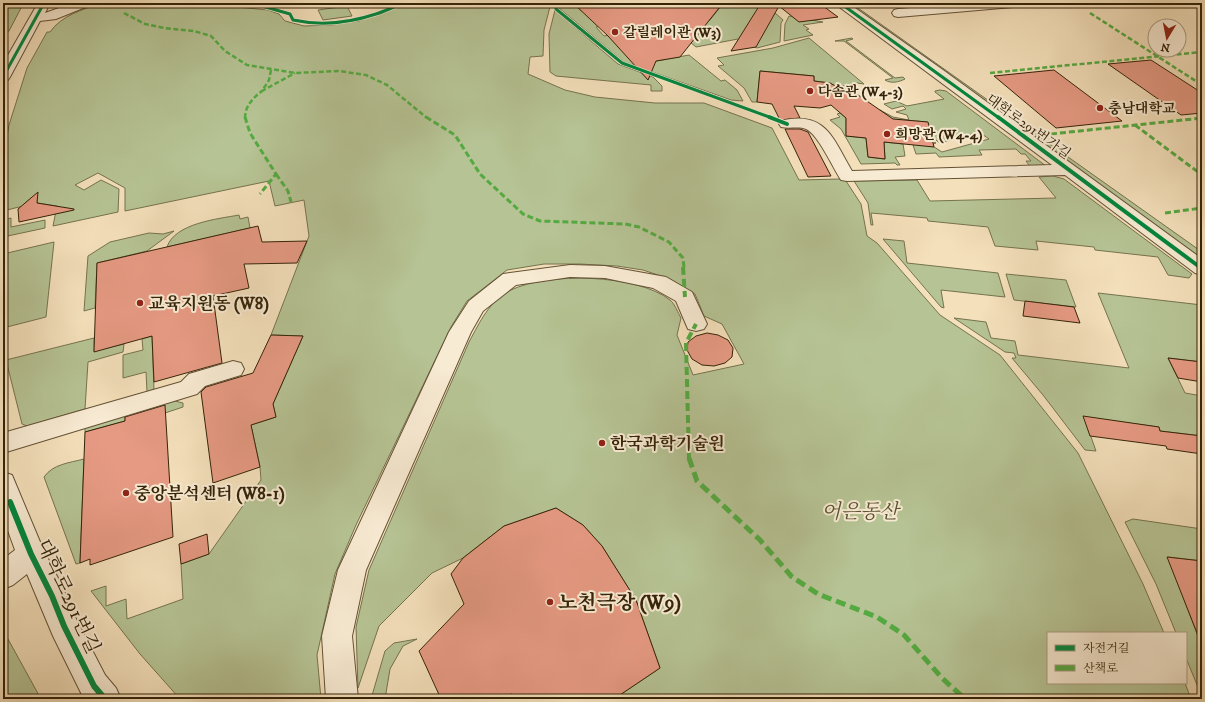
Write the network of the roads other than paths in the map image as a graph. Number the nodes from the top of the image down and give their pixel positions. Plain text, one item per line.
1 (84, 3) edge
2 (840, 3) edge
3 (1014, 3) edge
4 (973, 4) edge
5 (40, 9) edge
6 (898, 13) dead end
7 (3, 77) edge
8 (787, 124) dead end
9 (1068, 170) junction
10 (1202, 269) edge
11 (696, 324) dead end
12 (233, 369) dead end
13 (3, 442) edge
14 (5, 497) edge
15 (31, 554) junction
16 (3, 576) edge
17 (105, 699) edge
18 (342, 699) edge

1 - 5 street
2 - 9 street, 대학로291번가길
3 - 4 street
4 - 6 street
5 - 7 street
8 - 9 street
9 - 10 street, 대학로291번가길
11 - 18 street
12 - 13 street
14 - 15 street, 대학로291번길
15 - 16 street
15 - 17 street, 대학로291번길

